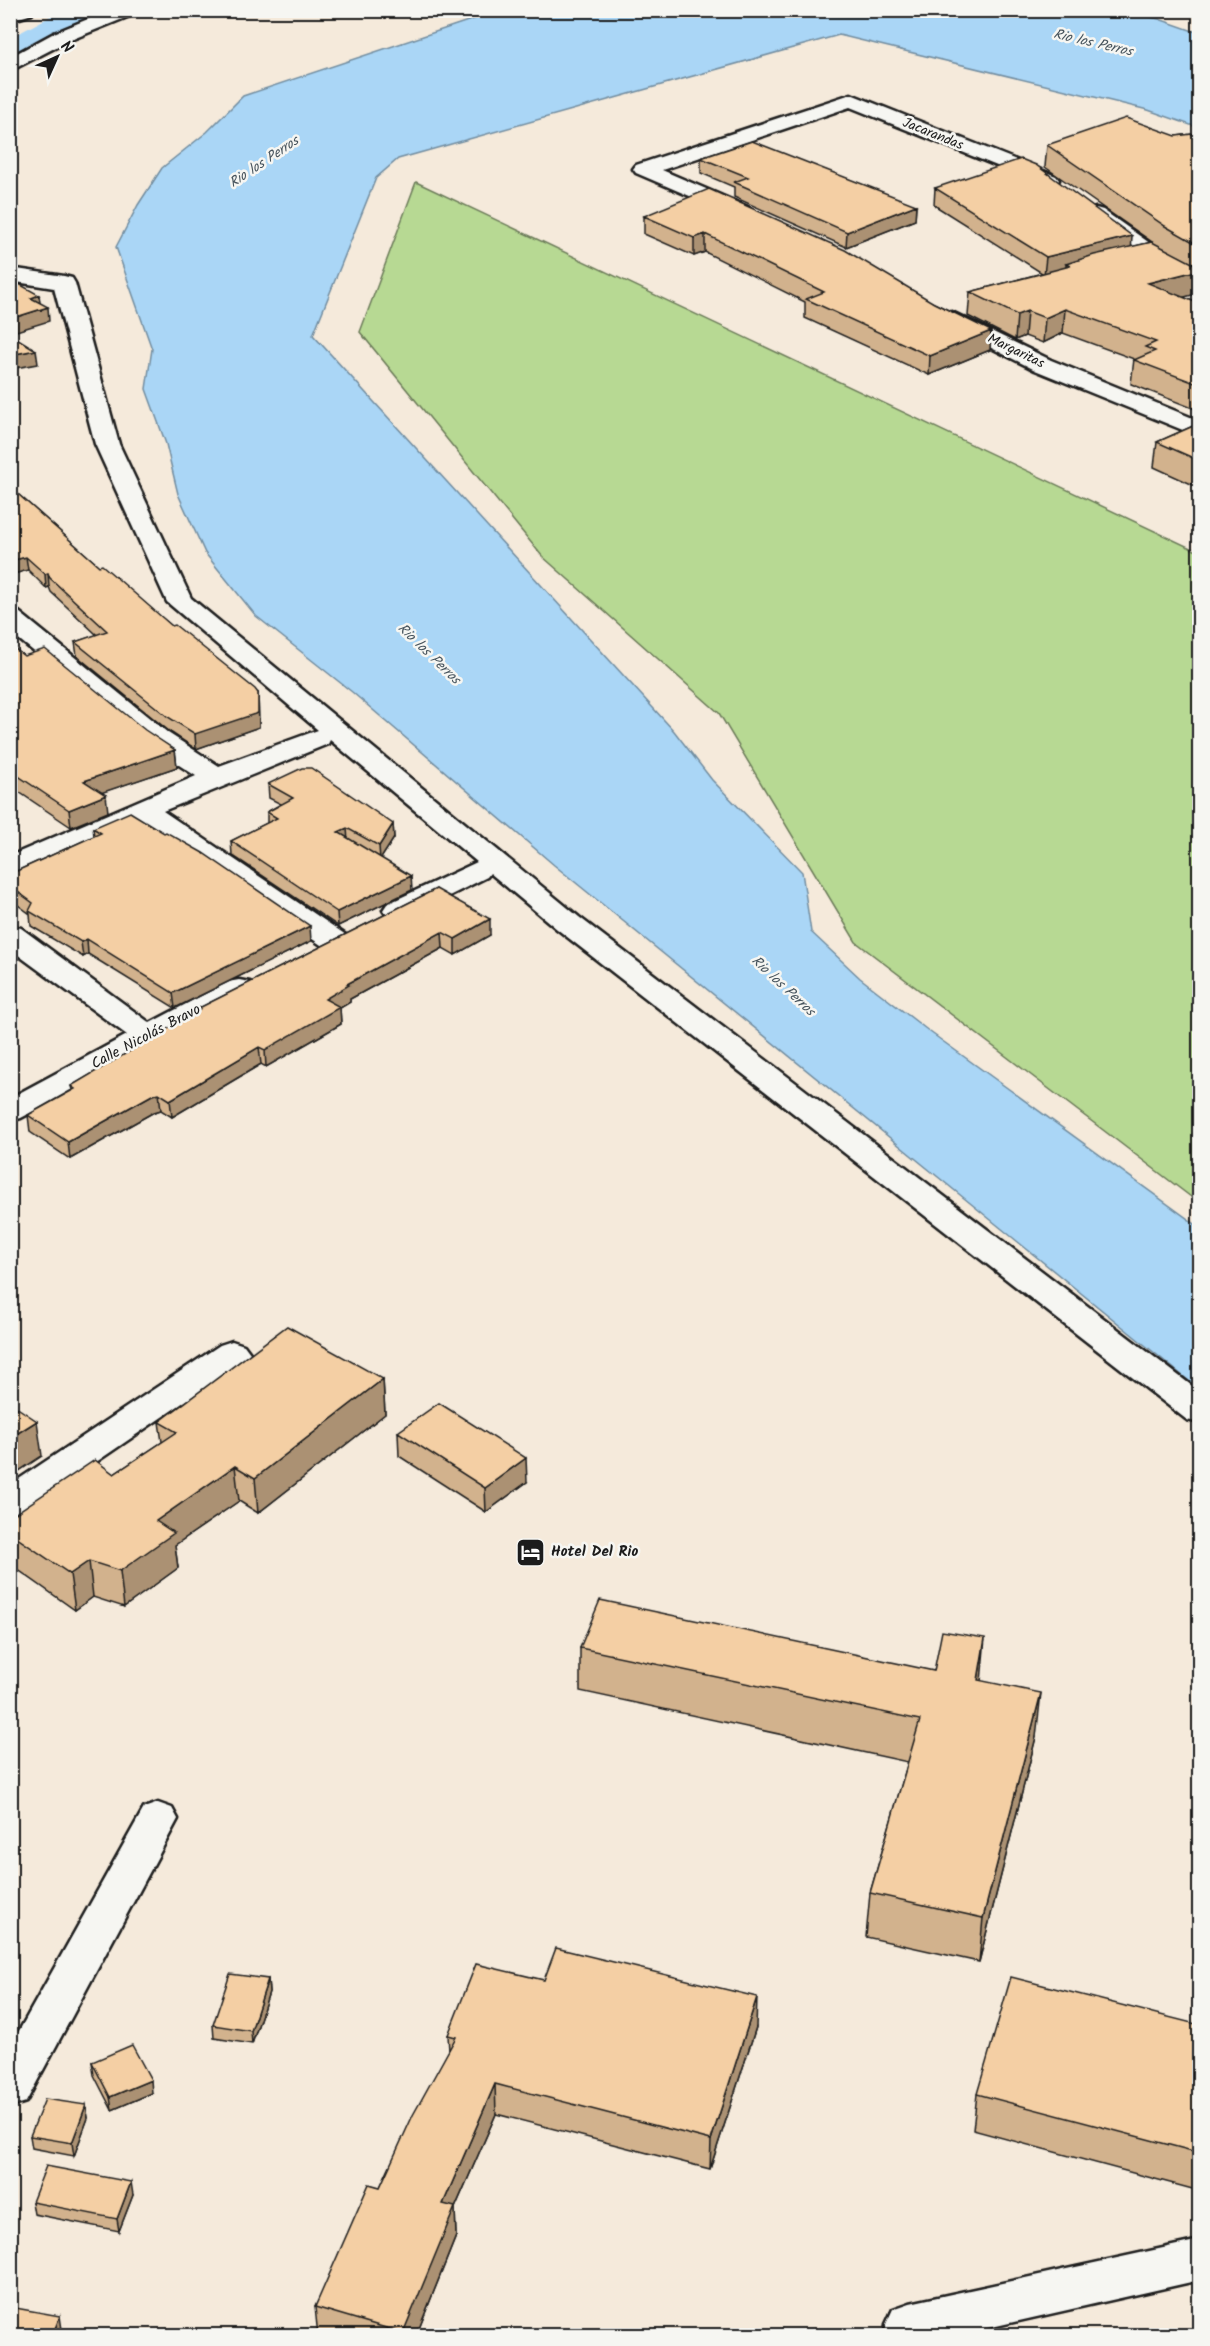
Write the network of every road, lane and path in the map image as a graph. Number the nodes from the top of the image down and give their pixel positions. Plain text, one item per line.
1 (25, 10) edge
2 (128, 10) edge
3 (10, 16) edge
4 (10, 65) edge
5 (1062, 189) edge
6 (1080, 203) edge
7 (761, 219) edge
8 (1153, 256) junction
9 (1130, 261) edge
10 (10, 274) edge
11 (1200, 284) edge
12 (975, 305) edge
13 (1200, 430) edge
14 (10, 618) edge
15 (318, 738) dead end
16 (217, 777) junction
17 (141, 809) junction
18 (14, 861) edge
19 (477, 871) dead end
20 (356, 931) junction
21 (10, 934) edge
22 (304, 957) edge
23 (262, 978) edge
24 (148, 1035) junction
25 (10, 1111) edge
26 (232, 1353) dead end
27 (1200, 1411) edge
28 (10, 1503) edge
29 (158, 1819) dead end
30 (10, 2089) edge
31 (1200, 2260) edge
32 (909, 2336) edge

1 - 3 street
2 - 4 street
5 - 7 street, Jacarandas
6 - 8 street
8 - 9 street
8 - 11 street
10 - 27 street
12 - 13 street, Margaritas
14 - 16 street
15 - 16 street
16 - 17 street
17 - 18 street
17 - 20 street
19 - 20 street
20 - 22 street
21 - 24 street
23 - 24 street, Calle Nicolás Bravo
24 - 25 street, Calle Nicolás Bravo
26 - 28 street
29 - 30 street
31 - 32 street

